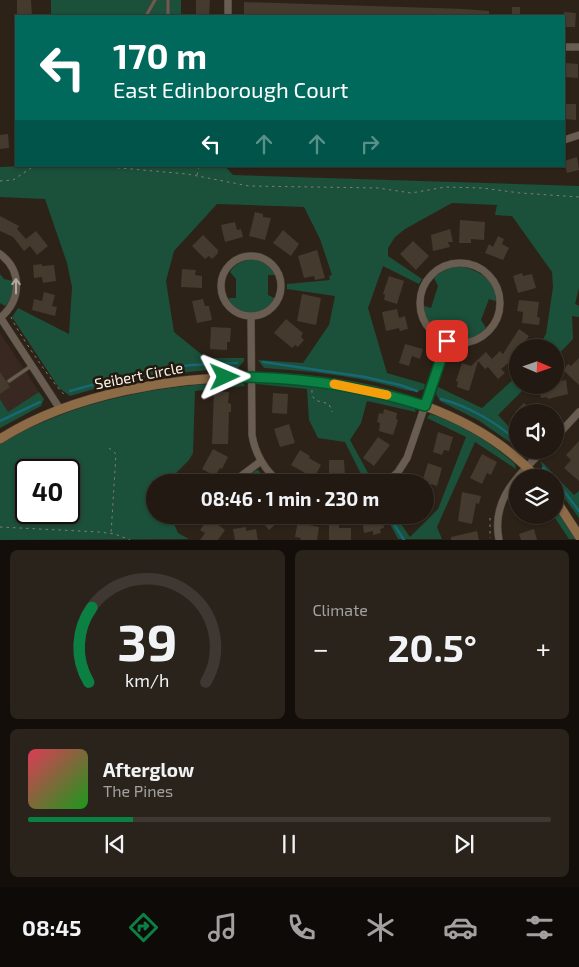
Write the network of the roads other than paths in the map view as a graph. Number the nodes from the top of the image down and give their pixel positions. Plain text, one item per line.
1 (155, 0) edge
2 (168, 0) edge
3 (228, 0) edge
4 (147, 15) edge
5 (168, 15) edge
6 (228, 15) edge
7 (565, 46) edge
8 (579, 47) edge
9 (579, 135) edge
10 (565, 140) edge
11 (0, 254) edge
12 (251, 316) junction
13 (0, 318) edge
14 (447, 341) junction
15 (32, 365) junction
16 (251, 377) junction
17 (9, 381) dead end
18 (425, 406) junction
19 (60, 409) junction
20 (579, 412) edge
21 (564, 428) edge
22 (0, 439) edge
23 (535, 459) edge
24 (261, 461) junction
25 (527, 467) junction
26 (244, 474) edge
27 (271, 474) edge
28 (394, 474) edge
29 (564, 513) edge
30 (579, 536) edge
31 (499, 540) edge

1 - 4 lane
2 - 5 lane
3 - 6 street
7 - 8 street
9 - 10 street
13 -> 11 street
12 - 12 street
12 - 16 street
13 - 15 street
14 - 14 street
14 - 18 street
15 - 17 lane
15 - 19 street
16 - 18 street, Seibert Circle
16 - 19 street, Seibert Circle
16 - 24 street
18 - 25 street, Seibert Circle
18 - 28 street
19 - 22 street, Seibert Circle
20 - 21 street
23 - 25 street
24 - 26 street
24 - 27 street
25 - 31 street
29 - 30 street

